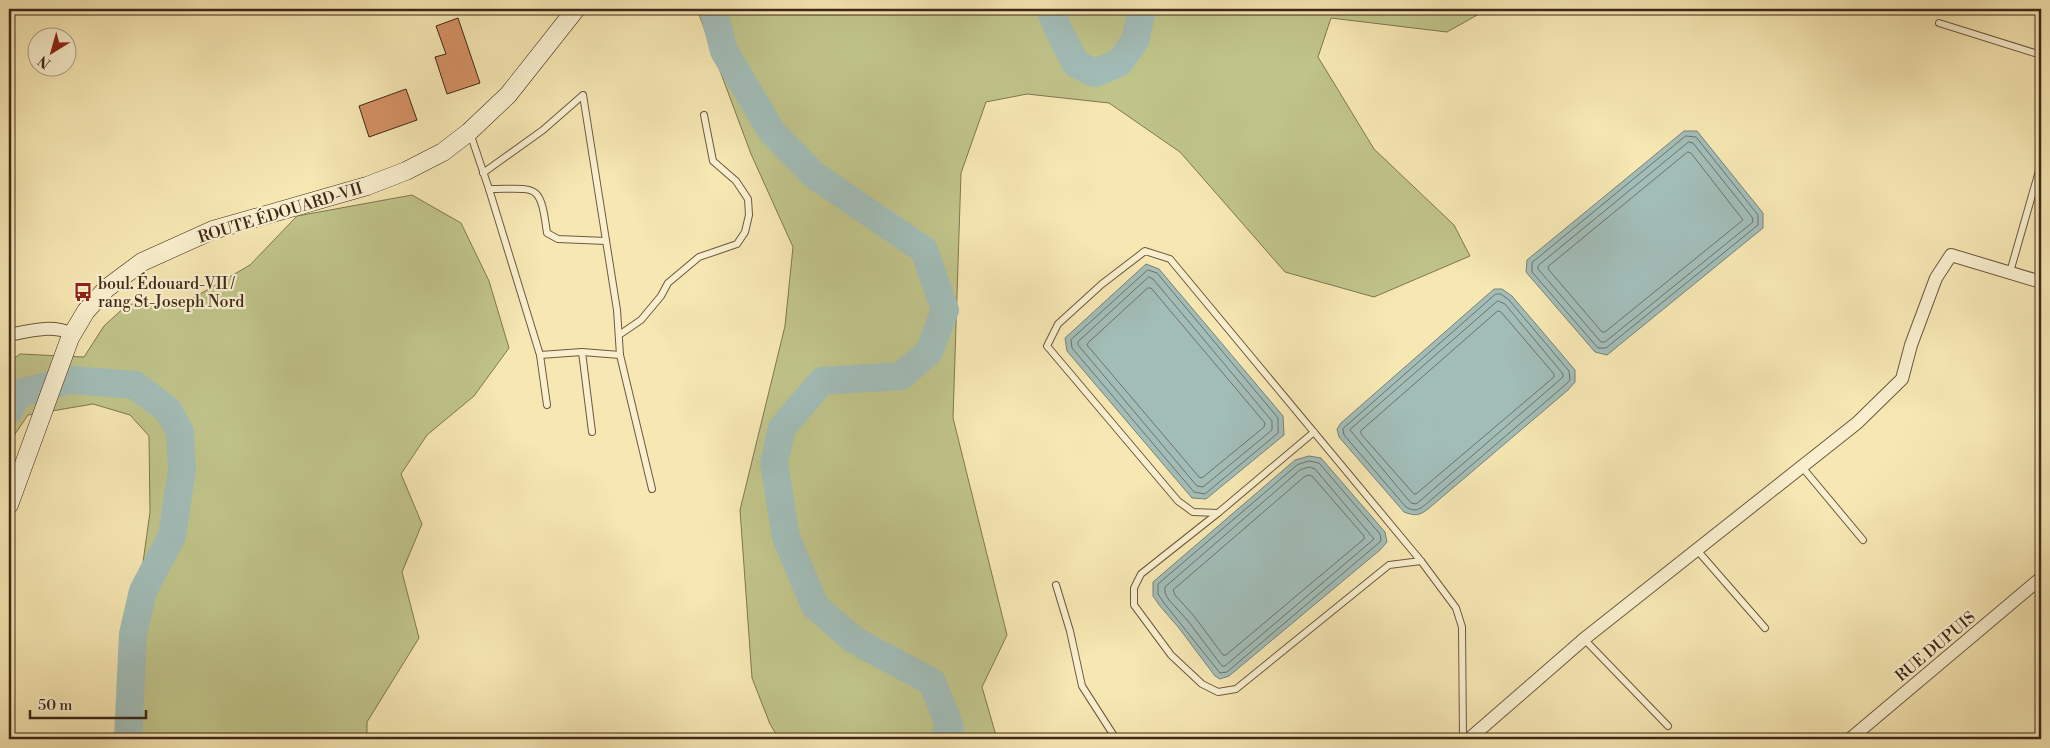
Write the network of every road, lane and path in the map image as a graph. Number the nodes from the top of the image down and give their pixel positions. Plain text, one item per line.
1 (576, 9) edge
2 (1939, 23) dead end
3 (2041, 55) edge
4 (704, 115) dead end
5 (469, 132) junction
6 (2041, 164) edge
7 (483, 173) junction
8 (489, 189) junction
9 (606, 241) junction
10 (2010, 272) junction
11 (2041, 282) edge
12 (72, 334) junction
13 (9, 335) edge
14 (619, 335) junction
15 (582, 352) junction
16 (540, 355) junction
17 (620, 355) junction
18 (547, 405) dead end
19 (592, 432) dead end
20 (1314, 432) junction
21 (1802, 467) junction
22 (652, 489) dead end
23 (9, 505) edge
24 (1218, 513) junction
25 (1862, 540) dead end
26 (1697, 550) junction
27 (1421, 561) junction
28 (2041, 578) edge
29 (1056, 585) dead end
30 (1765, 628) dead end
31 (1584, 639) junction
32 (1668, 726) dead end
33 (1116, 739) edge
34 (1463, 739) edge
35 (1469, 739) edge
36 (1850, 739) edge

1 - 5 main road, ROUTE ÉDOUARD-VII
2 - 3 lane
4 - 14 lane
5 - 7 lane
5 - 12 main road, ROUTE ÉDOUARD-VII
6 - 10 lane
7 - 8 lane
7 - 9 lane
8 - 9 lane
8 - 16 lane
9 - 14 lane
10 - 11 street
10 - 21 street
12 - 13 street
12 - 23 main road, ROUTE ÉDOUARD-VII
14 - 17 lane
15 - 16 lane
15 - 17 lane
15 - 19 lane
16 - 18 lane
17 - 22 lane
20 - 24 lane
20 - 24 lane
20 - 27 lane
21 - 25 lane
21 - 26 street
24 - 27 lane
26 - 30 lane
26 - 31 street
27 - 34 lane
28 - 36 street, RUE DUPUIS
29 - 33 lane
31 - 32 lane
31 - 35 street

